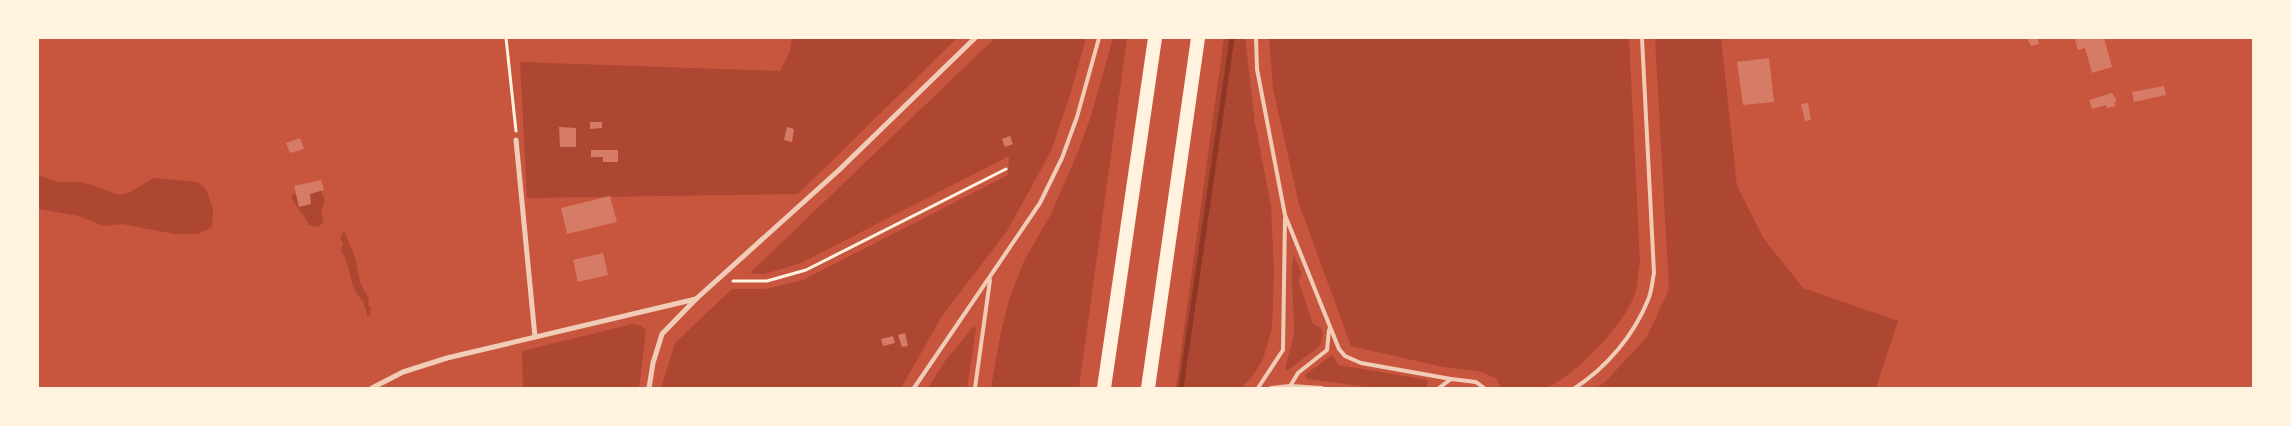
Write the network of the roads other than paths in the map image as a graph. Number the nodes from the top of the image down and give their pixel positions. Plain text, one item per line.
1 (975, 38) edge
2 (1099, 38) edge
3 (1155, 38) edge
4 (1198, 38) edge
5 (1256, 38) edge
6 (1642, 38) edge
7 (516, 140) road end
8 (1285, 215) junction
9 (990, 278) junction
10 (696, 299) junction
11 (1329, 328) junction
12 (535, 338) junction
13 (1451, 379) junction
14 (916, 387) edge
15 (1290, 387) edge
16 (372, 388) edge
17 (649, 388) edge
18 (975, 388) edge
19 (1104, 388) edge
20 (1148, 388) edge
21 (1258, 388) edge
22 (1270, 388) edge
23 (1322, 388) edge
24 (1439, 388) edge
25 (1484, 388) edge
26 (1576, 388) edge

1 - 10 street
2 - 9 lane
3 - 19 highway
4 - 20 highway
5 - 8 lane
6 - 26 lane
7 - 12 street
8 - 11 lane
8 - 21 lane
9 - 14 lane
9 - 18 lane
10 - 12 street
10 - 17 street
11 - 13 lane
11 - 15 lane
12 - 16 street
13 - 24 lane
13 - 25 lane
15 - 22 lane
15 - 23 lane

